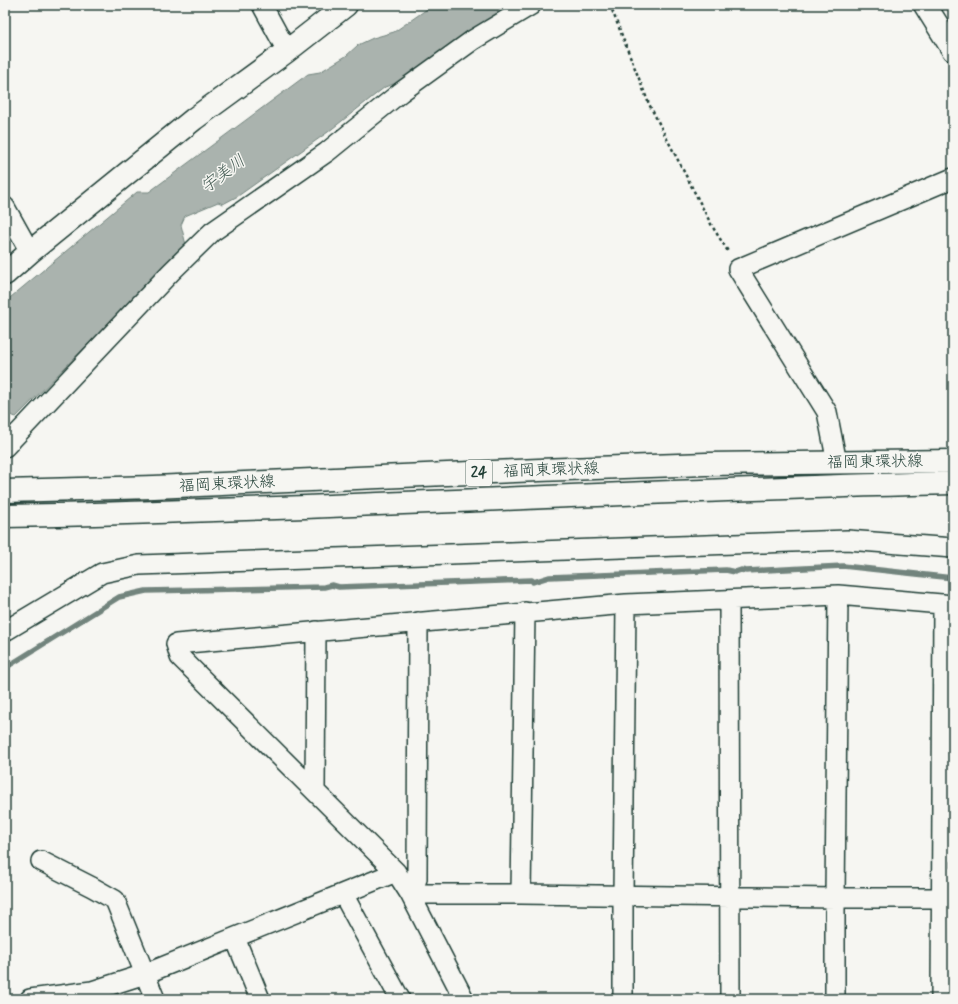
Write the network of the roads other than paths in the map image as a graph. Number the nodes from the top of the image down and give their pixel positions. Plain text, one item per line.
1 (262, 5) edge
2 (346, 5) edge
3 (531, 5) edge
4 (925, 5) edge
5 (953, 50) edge
6 (287, 51) junction
7 (953, 178) edge
8 (5, 207) edge
9 (30, 252) junction
10 (5, 274) edge
11 (5, 447) edge
12 (953, 460) edge
13 (837, 463) junction
14 (953, 483) edge
15 (5, 491) edge
16 (5, 516) edge
17 (953, 548) edge
18 (838, 595) junction
19 (729, 600) junction
20 (626, 604) junction
21 (948, 605) edge
22 (525, 612) junction
23 (418, 622) junction
24 (5, 631) edge
25 (316, 631) junction
26 (315, 791) junction
27 (41, 861) dead end
28 (396, 872) junction
29 (343, 894) junction
30 (410, 894) junction
31 (521, 894) junction
32 (623, 896) junction
33 (730, 896) junction
34 (835, 898) junction
35 (947, 898) edge
36 (235, 938) junction
37 (145, 974) junction
38 (30, 999) edge
39 (155, 999) edge
40 (260, 999) edge
41 (400, 999) edge
42 (464, 999) edge
43 (623, 999) edge
44 (730, 999) edge
45 (835, 999) edge
46 (941, 999) edge

1 - 6 street
2 - 6 main road
3 - 11 street
4 - 5 main road
6 - 9 main road
7 - 13 street
8 - 9 street
9 - 10 main road
12 - 13 main road, 福岡東環状線 / 24
13 - 15 main road, 福岡東環状線 / 24
14 - 16 main road, 福岡東環状線 / 24
17 - 24 street
18 - 19 street
18 - 21 street
18 - 34 street
19 - 20 street
19 - 33 street
20 - 22 street
20 - 32 street
21 - 35 street
22 - 23 street
22 - 31 street
23 - 25 street
23 - 30 street
25 - 26 street
25 - 26 street
26 - 28 street
27 - 37 street
28 - 29 street
28 - 30 street
29 - 36 street
29 - 41 street
30 - 31 street
30 - 42 street
31 - 32 street
32 - 33 street
32 - 43 street
33 - 34 street
33 - 44 street
34 - 35 street
34 - 45 street
35 - 46 street
36 - 37 street
36 - 40 street
37 - 38 street
37 - 39 street

